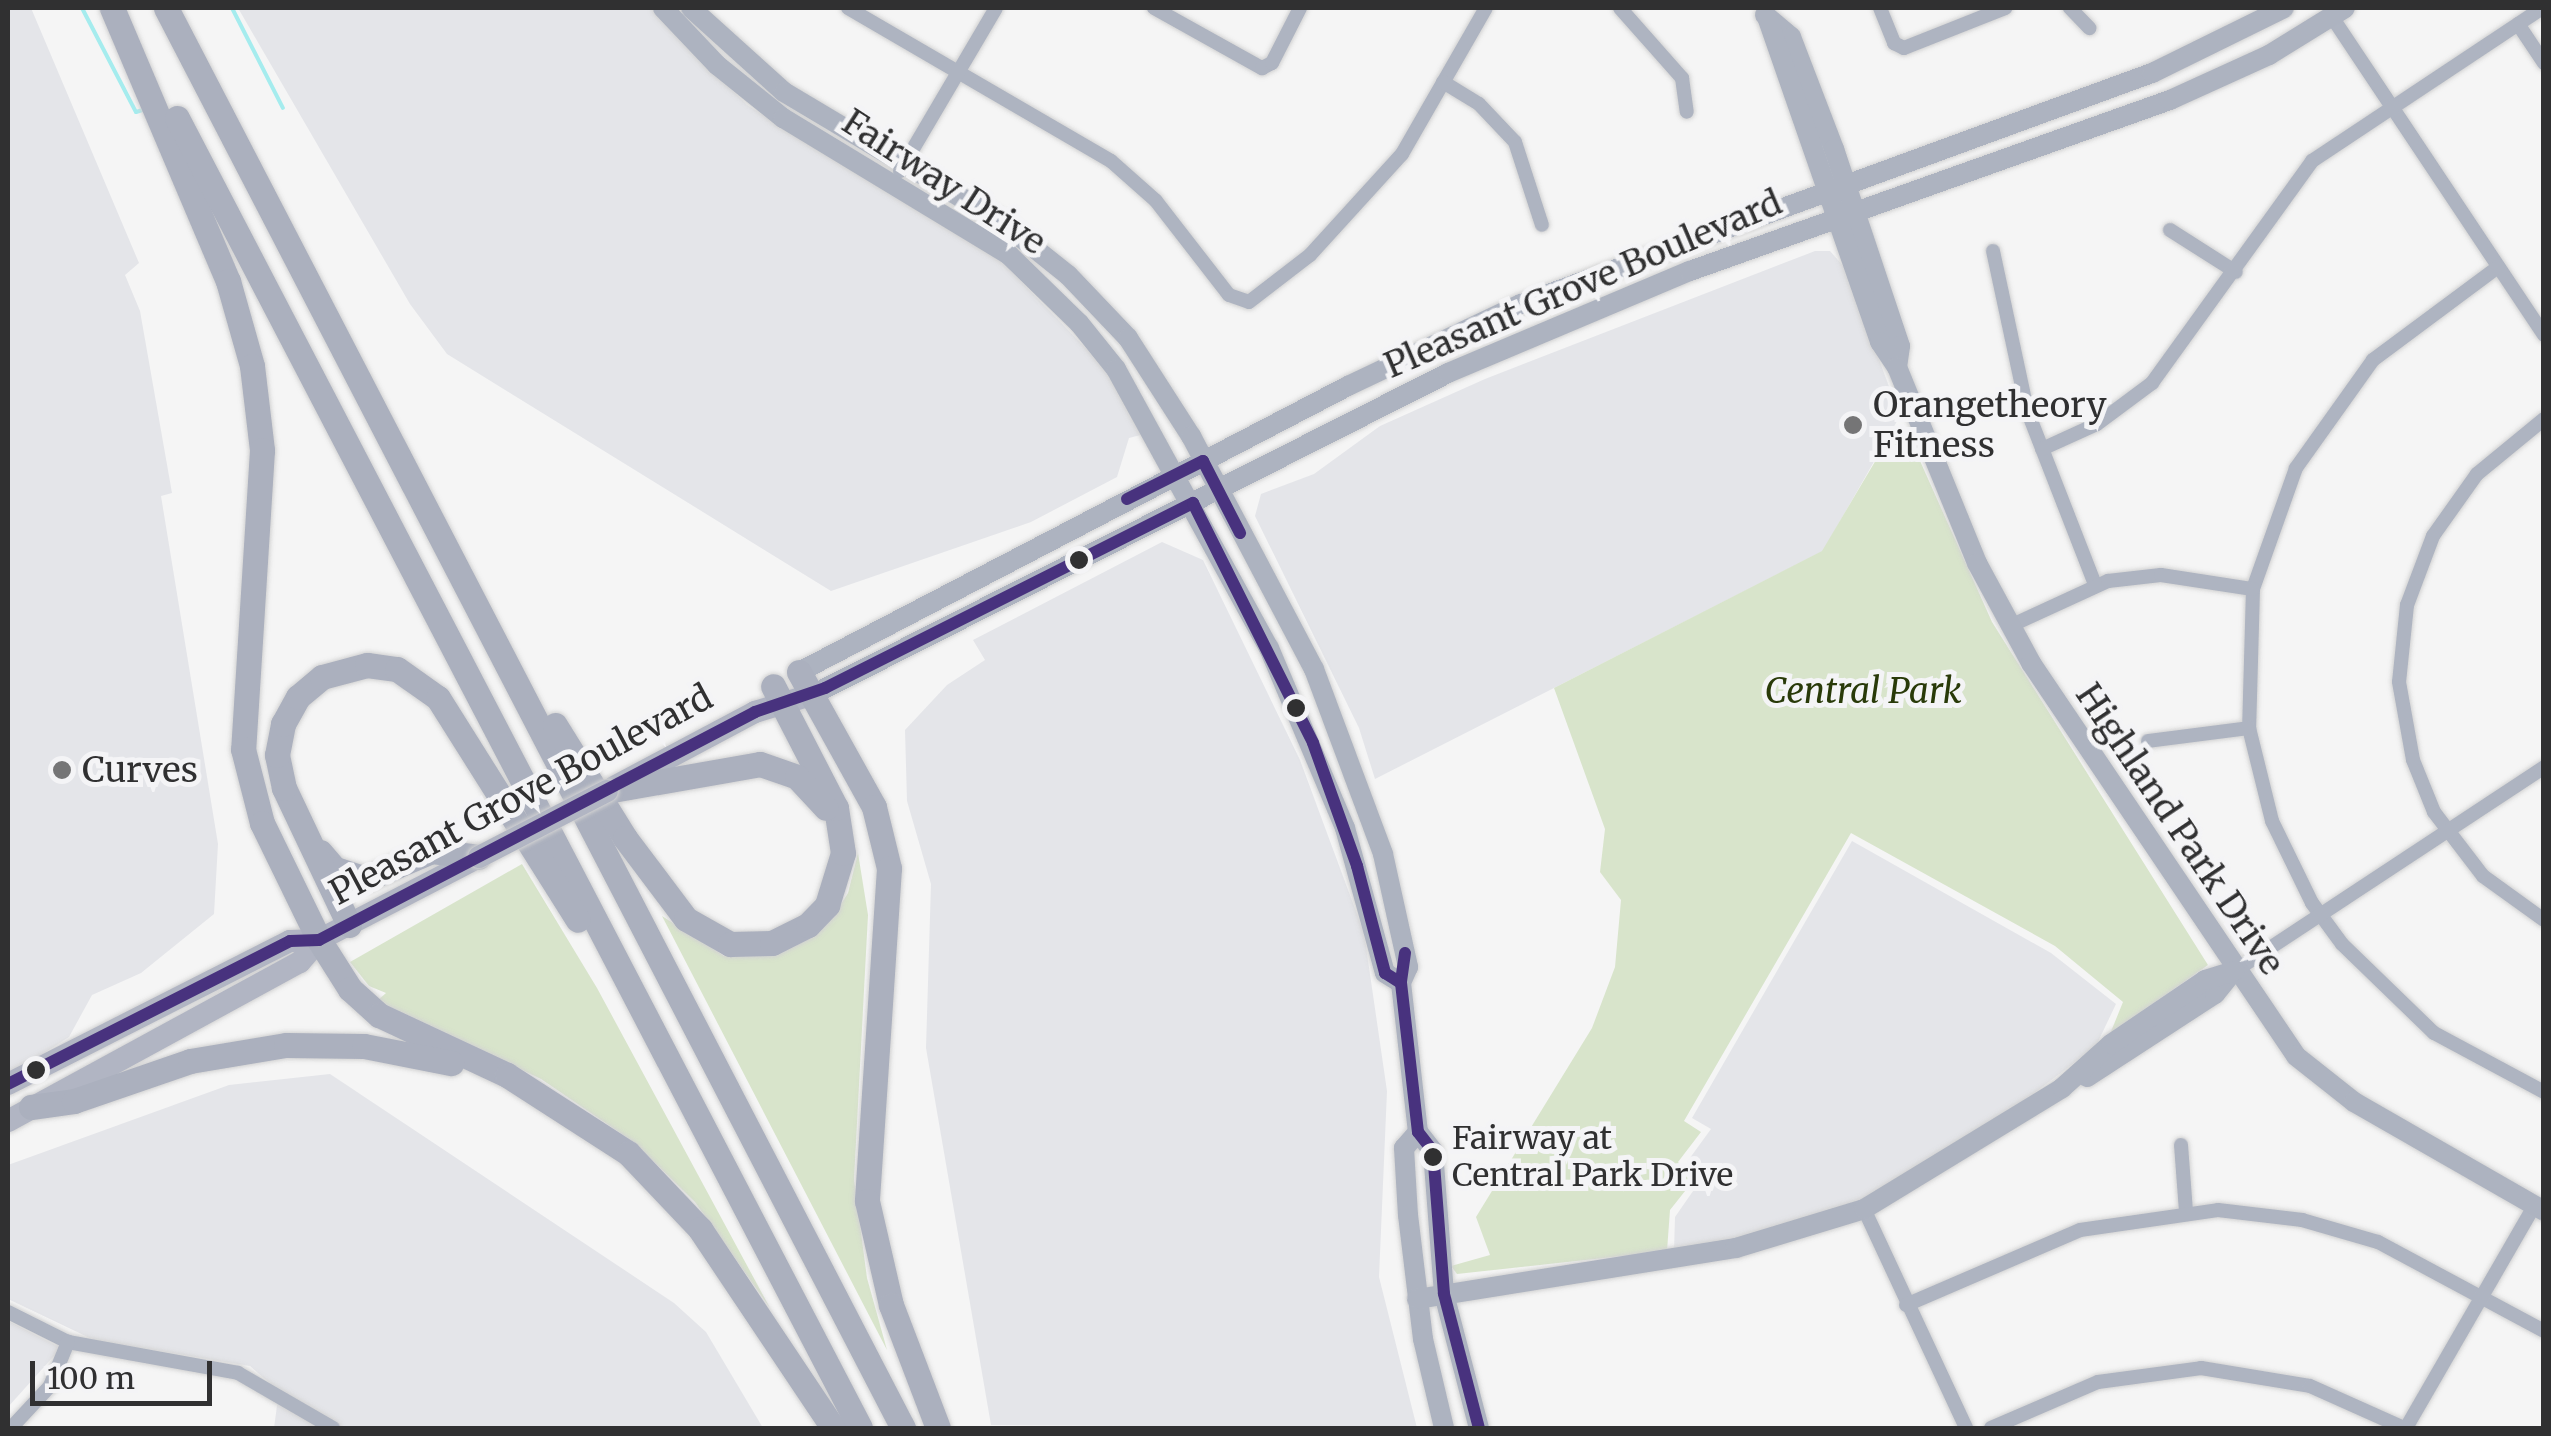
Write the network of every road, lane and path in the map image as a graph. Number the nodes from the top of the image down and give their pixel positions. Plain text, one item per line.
1 (112, 8) edge
2 (120, 8) edge
3 (166, 8) edge
4 (663, 8) edge
5 (691, 8) edge
6 (848, 8) edge
7 (996, 8) edge
8 (1154, 8) edge
9 (1300, 8) edge
10 (1486, 8) edge
11 (1620, 8) edge
12 (1880, 8) edge
13 (2006, 8) edge
14 (2070, 8) edge
15 (2283, 8) edge
16 (2542, 8) edge
17 (1763, 12) edge
18 (2339, 12) edge
19 (2518, 24) junction
20 (2088, 28) dead end
21 (2269, 55) junction
22 (2544, 64) edge
23 (960, 71) junction
24 (1443, 82) junction
25 (2390, 106) junction
26 (1687, 112) dead end
27 (904, 163) junction
28 (893, 183) junction
29 (1837, 185) junction
30 (1844, 215) junction
31 (1542, 225) dead end
32 (2170, 230) dead end
33 (1993, 251) dead end
34 (1622, 266) junction
35 (2498, 267) junction
36 (2236, 272) junction
37 (1535, 334) junction
38 (2544, 335) edge
39 (2544, 419) edge
40 (2042, 448) junction
41 (1203, 461) junction
42 (1178, 474) junction
43 (1218, 491) junction
44 (1193, 503) junction
45 (2095, 584) junction
46 (2253, 589) junction
47 (2010, 626) junction
48 (513, 677) junction
49 (806, 683) junction
50 (779, 696) junction
51 (2249, 728) junction
52 (2148, 740) dead end
53 (2544, 766) edge
54 (651, 778) junction
55 (607, 790) joint
56 (1369, 809) junction
57 (839, 824) junction
58 (306, 832) junction
59 (2448, 833) junction
60 (479, 857) junction
61 (1367, 900) junction
62 (2320, 916) junction
63 (2544, 920) edge
64 (349, 925) junction
65 (319, 940) junction
66 (2234, 971) junction
67 (1404, 975) junction
68 (8, 1084) edge
69 (535, 1092) junction
70 (2544, 1092) edge
71 (685, 1094) junction
72 (32, 1107) junction
73 (8, 1121) edge
74 (1418, 1132) junction
75 (2181, 1145) dead end
76 (2539, 1208) edge
77 (1864, 1209) junction
78 (2186, 1210) junction
79 (1444, 1294) junction
80 (2483, 1296) junction
81 (1417, 1299) junction
82 (1906, 1305) junction
83 (8, 1312) edge
84 (2544, 1330) edge
85 (68, 1342) junction
86 (11, 1428) edge
87 (332, 1428) edge
88 (833, 1428) edge
89 (860, 1428) edge
90 (903, 1428) edge
91 (938, 1428) edge
92 (1444, 1428) edge
93 (1478, 1428) edge
94 (1966, 1428) edge
95 (1992, 1428) edge
96 (2405, 1428) edge

1 - 65 highway
2 - 71 highway
3 - 48 highway
4 - 28 main road, Fairway Drive
5 - 27 main road, Fairway Drive
6 - 23 street
7 - 23 street
8 - 9 street
10 - 24 street
11 - 26 street
12 - 13 street
14 - 20 street
15 - 21 main road
15 - 29 main road, Pleasant Grove Boulevard
16 - 19 street
17 - 29 main road, Highland Park Drive
18 - 21 main road, Pleasant Grove Boulevard
18 - 25 street
19 - 22 street
19 - 25 street
21 - 30 main road, Pleasant Grove Boulevard
23 - 24 street
23 - 27 street
24 - 31 street
25 - 35 street
25 - 36 street
27 - 28 street
27 - 41 main road, Fairway Drive
28 - 42 main road, Fairway Drive
29 - 30 main road, Highland Park Drive
29 - 34 main road, Pleasant Grove Boulevard
30 - 37 main road, Pleasant Grove Boulevard
30 - 47 main road, Highland Park Drive
32 - 36 street
33 - 40 street
34 - 37 main road
34 - 41 main road, Pleasant Grove Boulevard
35 - 38 street
35 - 46 street
36 - 40 street
37 - 43 main road, Pleasant Grove Boulevard
39 - 59 street
40 - 45 street
41 - 42 main road, Pleasant Grove Boulevard
41 - 43 main road, Fairway Drive
42 - 44 main road, Fairway Drive
42 - 49 main road, Pleasant Grove Boulevard
43 - 44 main road, Pleasant Grove Boulevard
43 - 56 main road, Fairway Drive
44 - 49 main road, Pleasant Grove Boulevard
44 - 61 main road, Fairway Drive
45 - 46 street
45 - 47 street
46 - 51 street
47 - 66 main road, Highland Park Drive
48 - 57 highway
48 - 90 highway
49 - 50 main road, Pleasant Grove Boulevard
49 - 91 highway
50 - 54 main road, Pleasant Grove Boulevard
50 - 57 highway
51 - 52 street
51 - 62 street
53 - 59 street
54 - 55 highway
54 - 57 highway
55 - 60 main road, Pleasant Grove Boulevard, bridge
56 - 61 main road
56 - 67 main road, Fairway Drive
58 - 60 highway
58 - 64 highway
58 - 71 highway
59 - 62 street
59 - 63 street
60 - 64 main road, Pleasant Grove Boulevard
61 - 67 main road, Fairway Drive
62 - 66 street
62 - 70 street
64 - 65 main road, Pleasant Grove Boulevard
65 - 68 main road, Pleasant Grove Boulevard
65 - 69 highway
65 - 72 main road, Pleasant Grove Boulevard
66 - 76 main road, Highland Park Drive
66 - 77 main road
67 - 74 main road, Fairway Drive
69 - 72 highway
69 - 88 highway
71 - 89 highway
72 - 73 main road, Pleasant Grove Boulevard
74 - 79 main road, Fairway Drive
74 - 81 main road, Fairway Drive
75 - 78 street
76 - 80 street
77 - 79 main road
77 - 82 street
78 - 80 street
78 - 82 street
79 - 81 main road
79 - 93 main road, Fairway Drive
80 - 84 street
80 - 96 street
81 - 92 main road, Fairway Drive
82 - 94 street
83 - 85 street
85 - 86 street
85 - 87 street
95 - 96 street

